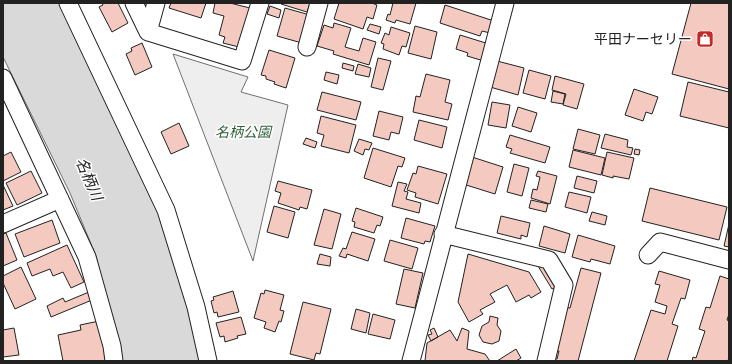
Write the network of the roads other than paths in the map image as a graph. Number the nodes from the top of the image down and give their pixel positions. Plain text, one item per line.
1 (68, 3) edge
2 (134, 3) edge
3 (156, 3) edge
4 (260, 3) edge
5 (319, 3) edge
6 (505, 3) edge
7 (148, 32) junction
8 (307, 46) dead end
9 (3, 78) edge
10 (60, 199) junction
11 (3, 224) edge
12 (443, 234) junction
13 (648, 255) dead end
14 (729, 260) edge
15 (114, 361) edge
16 (208, 361) edge
17 (411, 361) edge
18 (546, 361) edge

1 - 16 street
2 - 7 street
3 - 7 street
4 - 7 street
5 - 8 street
6 - 12 street
9 - 10 street
10 - 11 street
10 - 15 street
12 - 17 street
12 - 18 street
13 - 14 street

